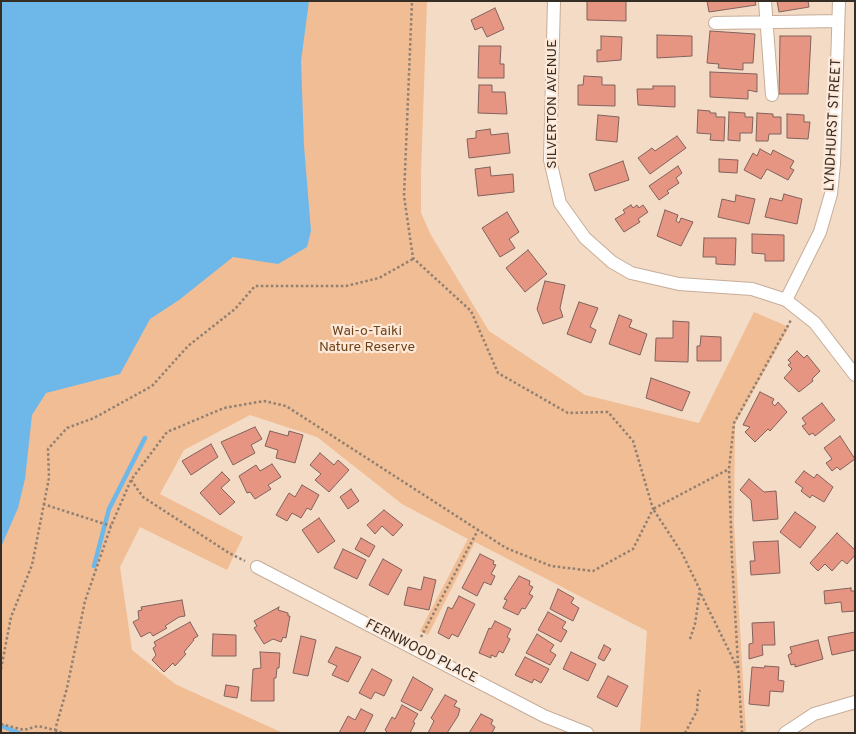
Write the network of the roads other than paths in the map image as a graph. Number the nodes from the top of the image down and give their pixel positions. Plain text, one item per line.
1 (554, 1) edge
2 (765, 1) edge
3 (839, 1) edge
4 (768, 21) junction
5 (838, 21) junction
6 (715, 23) dead end
7 (772, 95) dead end
8 (786, 300) junction
9 (855, 375) edge
10 (257, 567) road end
11 (855, 702) edge
12 (587, 733) edge
13 (785, 733) edge

1 - 8 street, SILVERTON AVENUE
2 - 4 street
3 - 5 street, LYNDHURST STREET
4 - 5 street
4 - 6 street
4 - 7 street
5 - 8 street, LYNDHURST STREET
8 - 9 street, SILVERTON AVENUE
10 - 12 street, FERNWOOD PLACE
11 - 13 street

